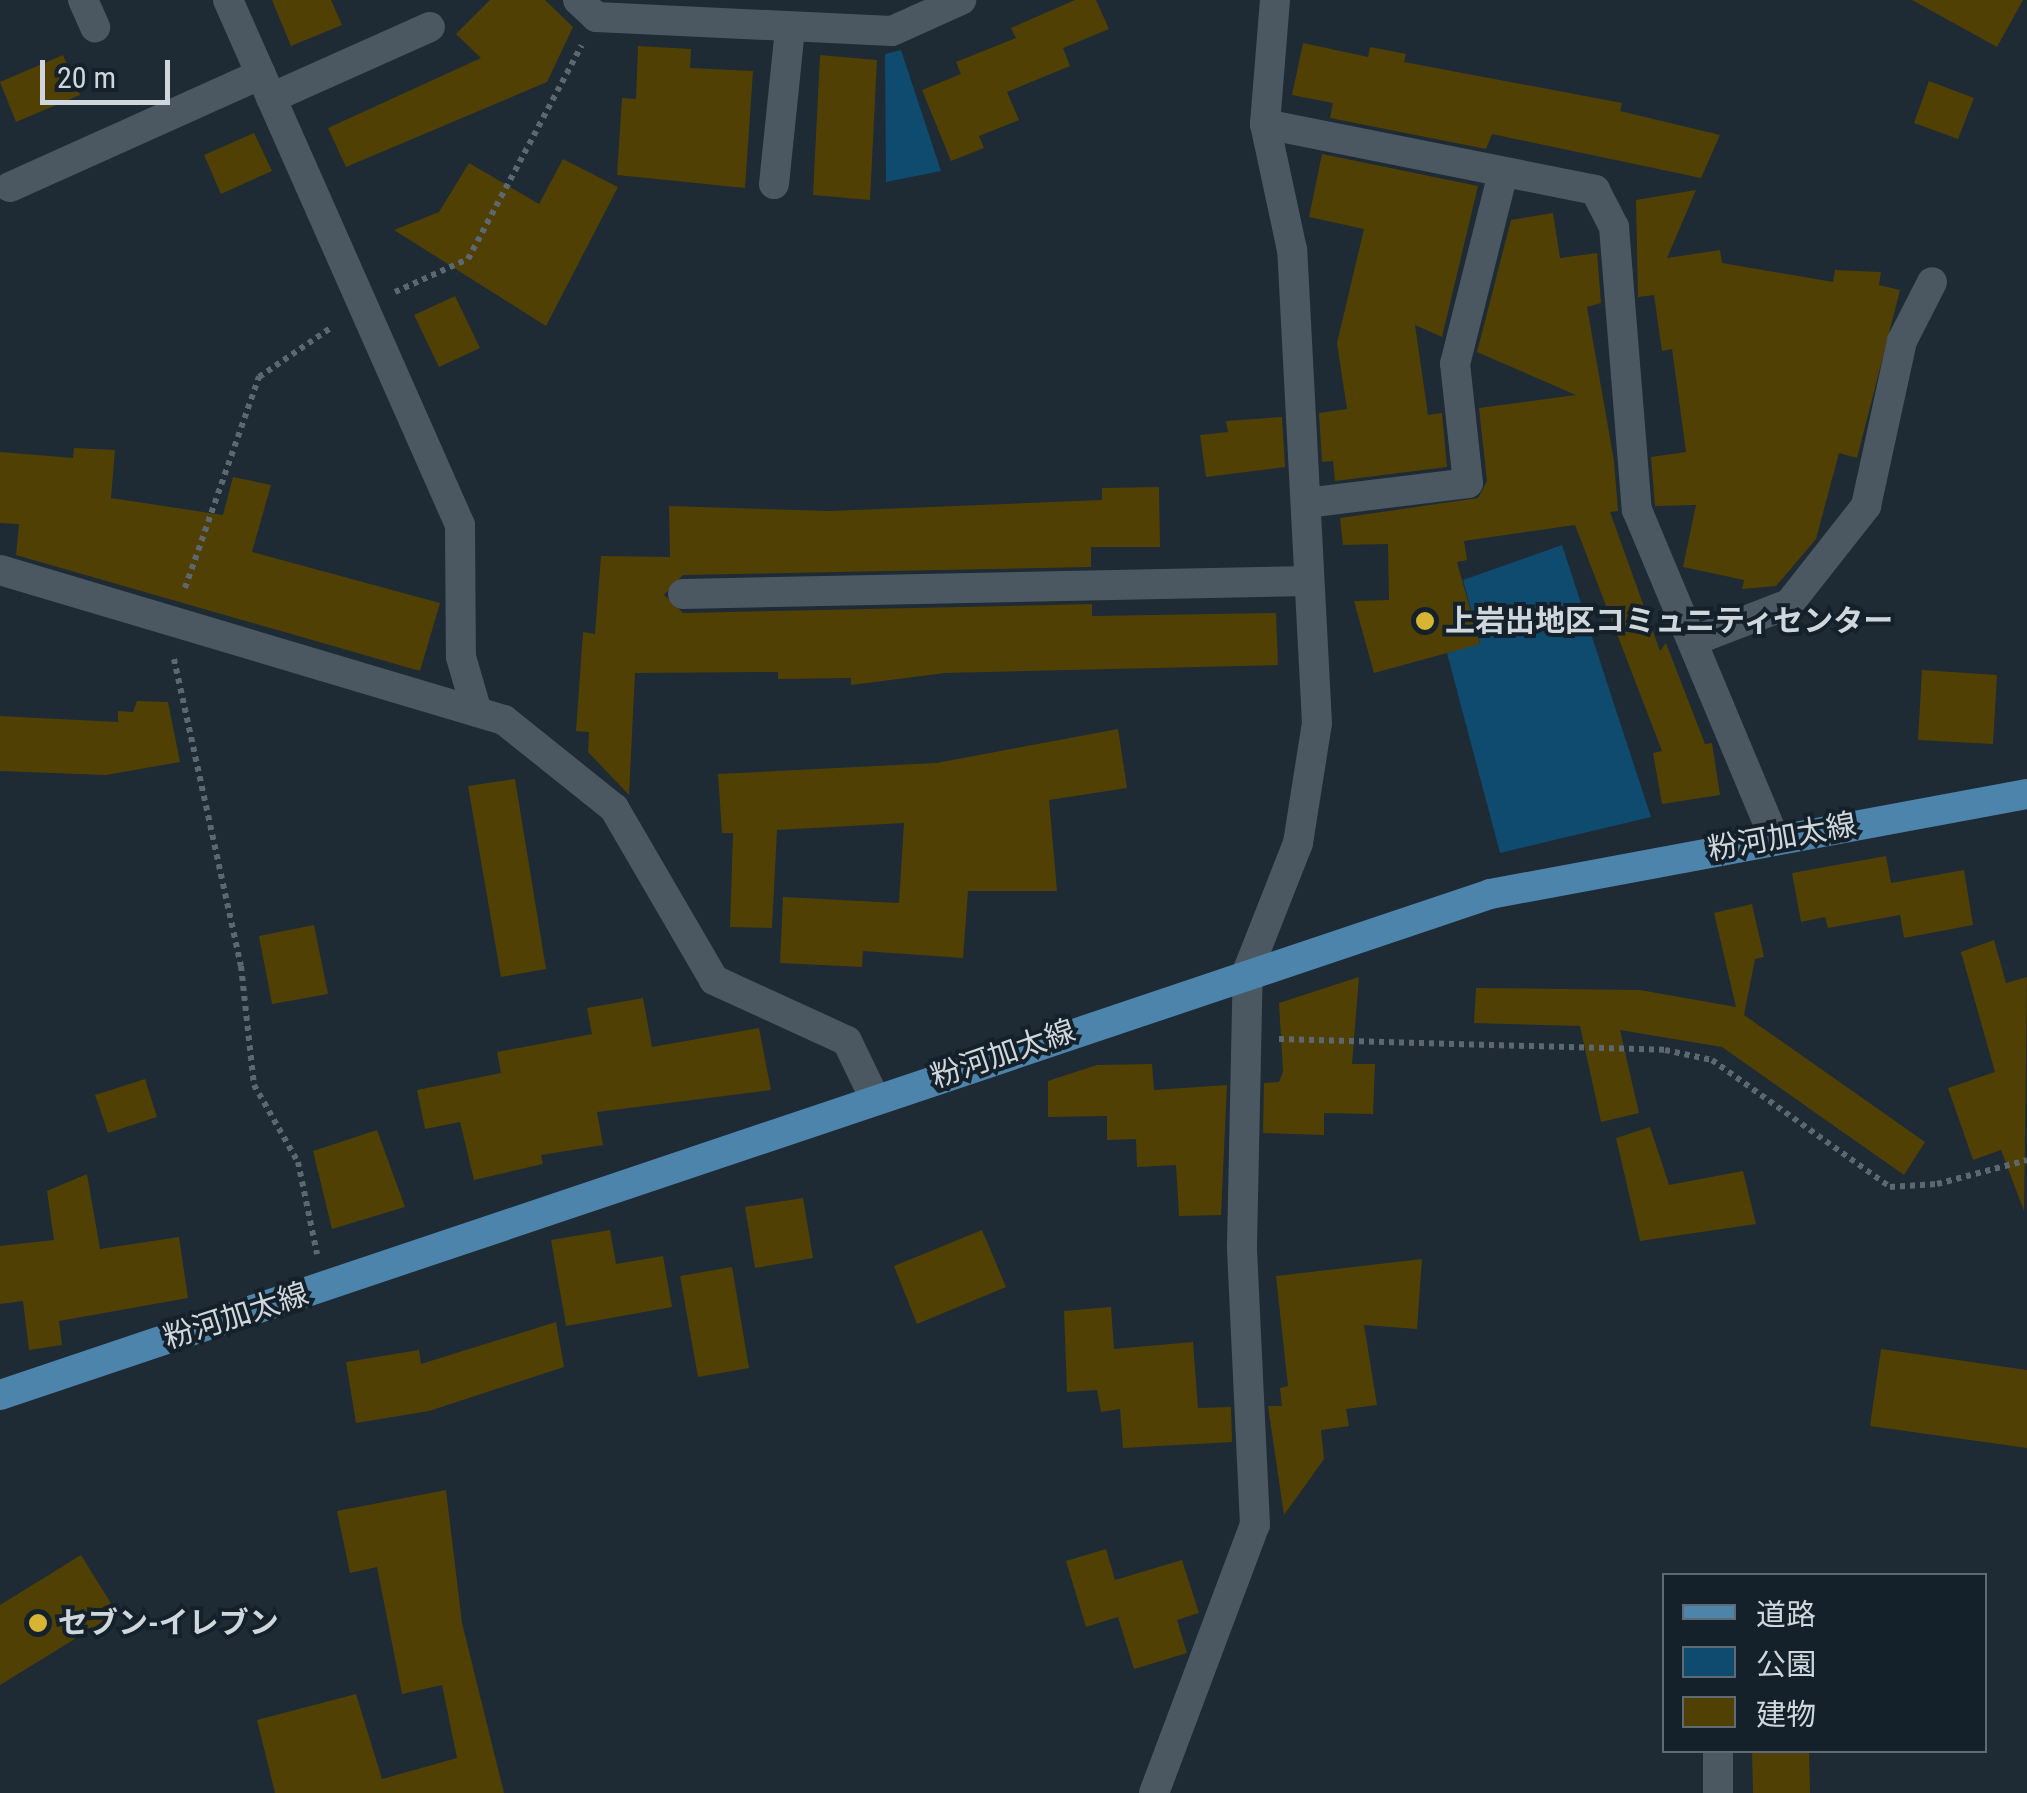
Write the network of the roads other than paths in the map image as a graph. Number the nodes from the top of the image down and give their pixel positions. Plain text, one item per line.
1 (228, 0) edge
2 (962, 0) edge
3 (1276, 0) edge
4 (588, 9) edge
5 (430, 27) dead end
6 (790, 30) junction
7 (266, 86) junction
8 (1264, 124) junction
9 (1502, 173) junction
10 (774, 184) dead end
11 (10, 187) dead end
12 (1932, 282) dead end
13 (1306, 503) junction
14 (0, 570) edge
15 (1308, 581) junction
16 (683, 594) dead end
17 (1692, 641) junction
18 (477, 712) junction
19 (2027, 794) edge
20 (1774, 837) junction
21 (1248, 970) junction
22 (874, 1098) junction
23 (0, 1395) edge
24 (1718, 1753) edge
25 (1154, 1793) edge
26 (1718, 1793) edge

1 - 7 street
2 - 6 street
3 - 8 street
4 - 6 street
5 - 7 street
6 - 10 street
7 - 11 street
7 - 18 street
8 - 9 street
8 - 13 street
9 - 13 street
9 - 17 street
12 - 17 street
13 - 15 street
14 - 18 street
15 - 16 street
15 - 21 street
17 - 20 street
18 - 22 street
19 - 20 main road, 粉河加太線
20 - 21 main road, 粉河加太線
21 - 22 main road, 粉河加太線
21 - 25 street
22 - 23 main road, 粉河加太線
24 - 26 street

